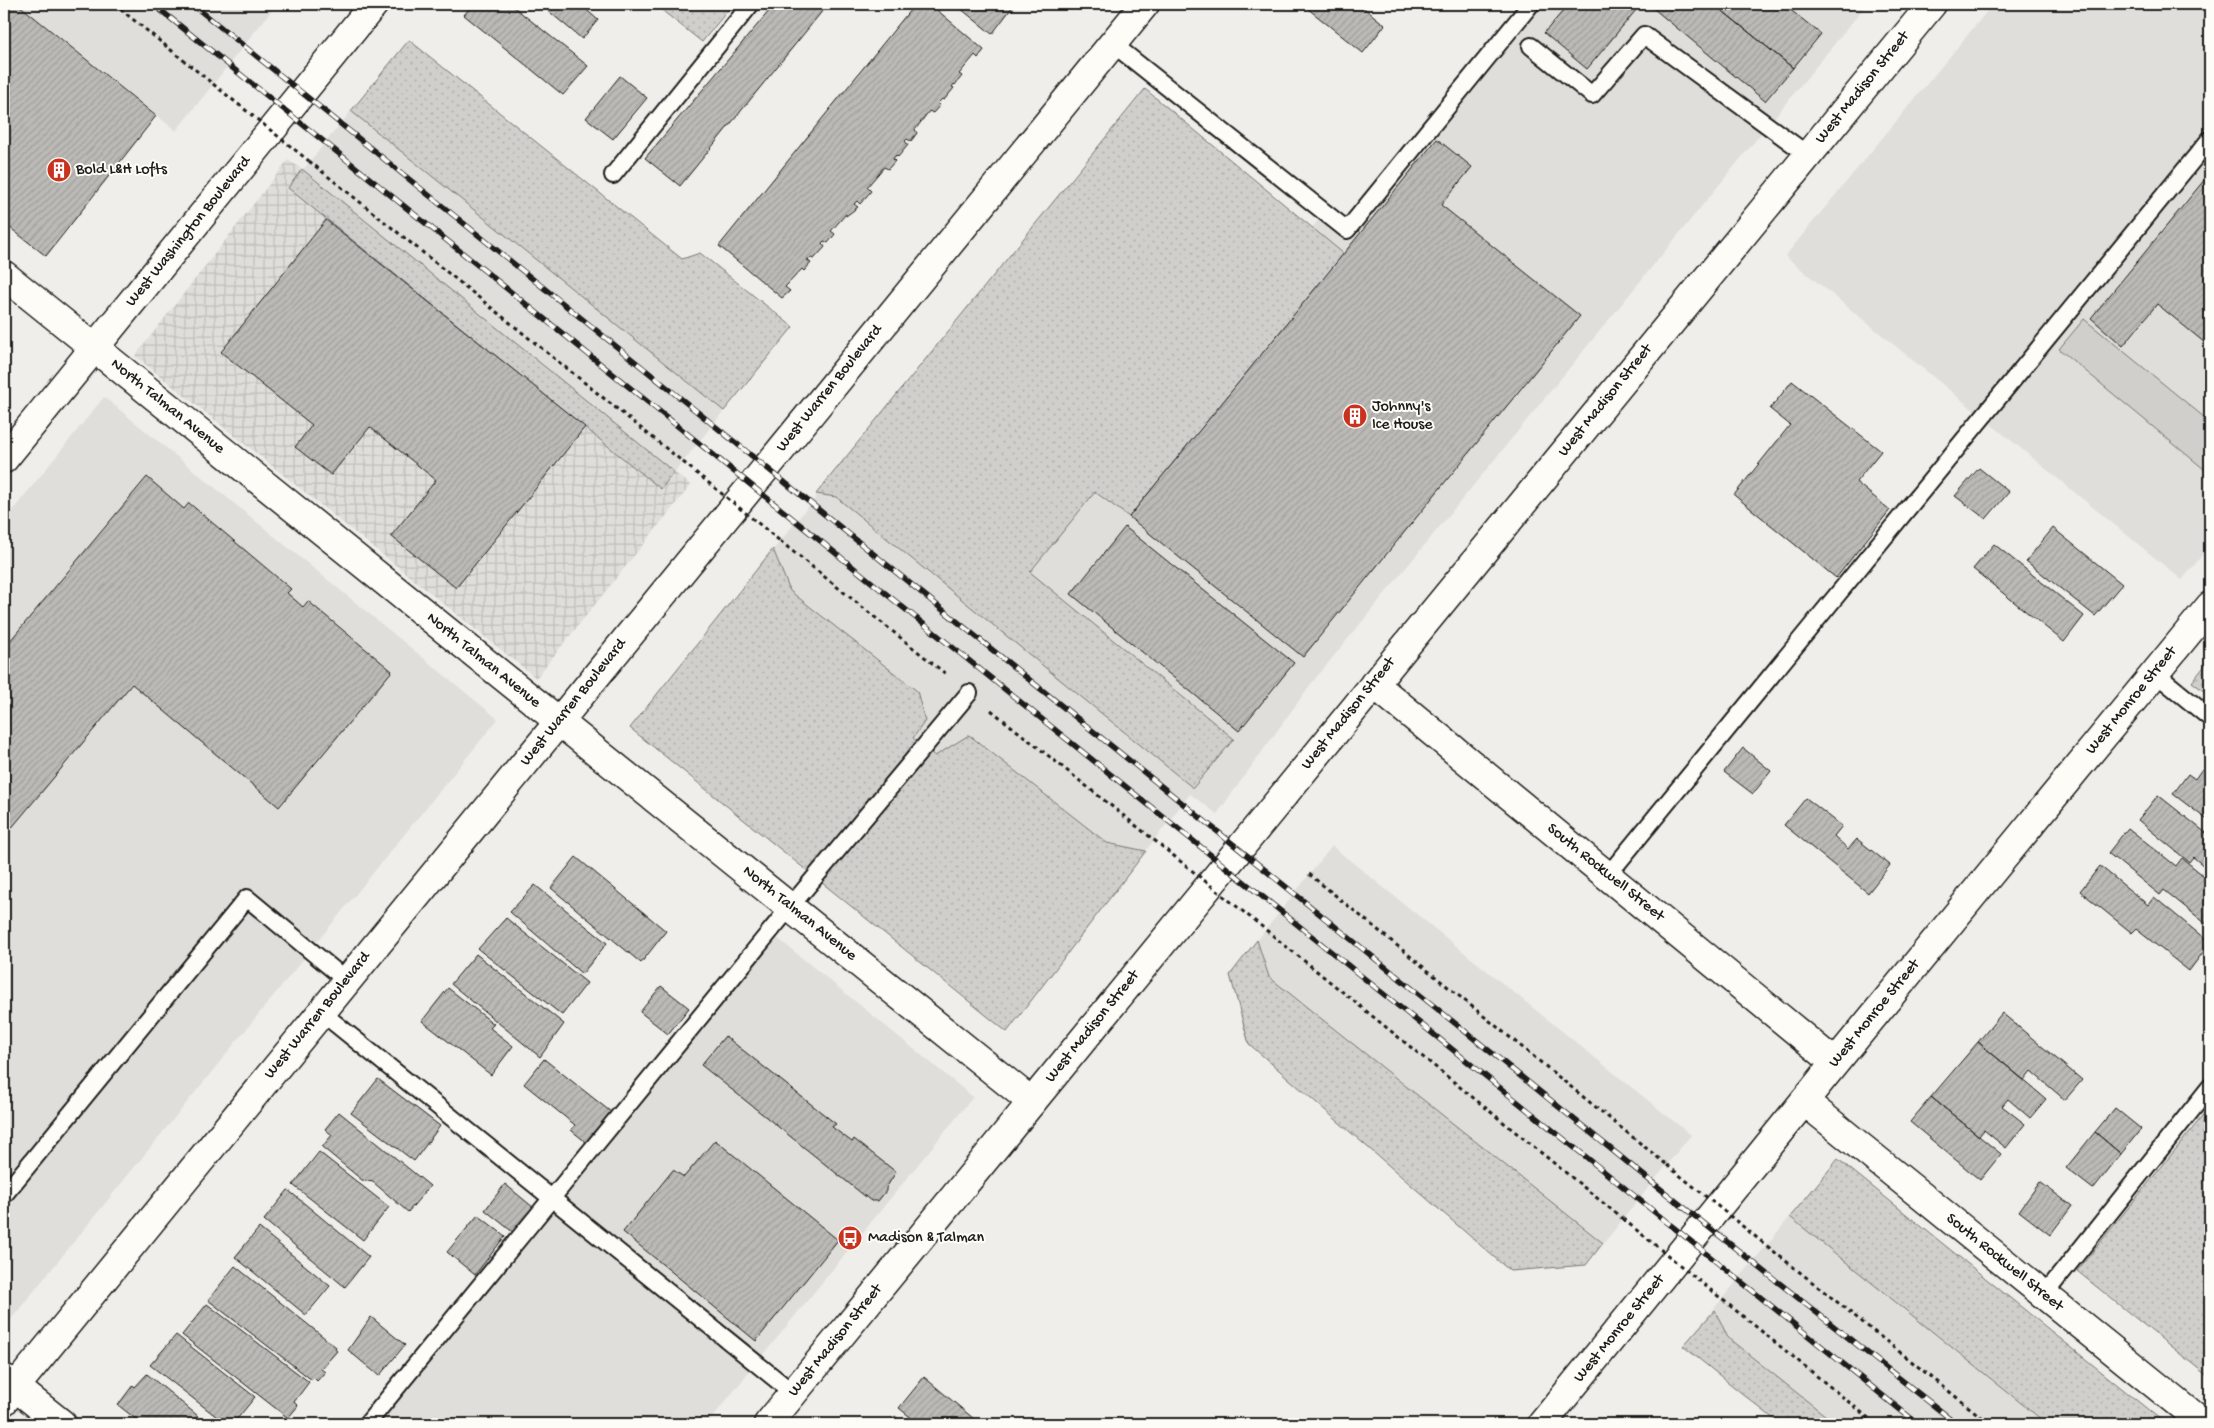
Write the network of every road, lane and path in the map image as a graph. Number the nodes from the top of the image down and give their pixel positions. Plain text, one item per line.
1 (114, 4) edge
2 (374, 4) edge
3 (751, 4) edge
4 (1145, 4) edge
5 (1530, 4) edge
6 (1932, 4) edge
7 (1112, 44) junction
8 (1531, 46) dead end
9 (2210, 139) edge
10 (1808, 155) junction
11 (613, 175) dead end
12 (4, 276) edge
13 (95, 348) junction
14 (4, 460) edge
15 (780, 541) dead end
16 (2210, 606) edge
17 (2155, 673) junction
18 (1374, 684) junction
19 (969, 693) dead end
20 (2210, 718) edge
21 (559, 722) junction
22 (1154, 840) dead end
23 (1309, 874) dead end
24 (1608, 876) junction
25 (790, 907) junction
26 (348, 981) junction
27 (322, 1012) junction
28 (1835, 1063) junction
29 (2210, 1087) edge
30 (1804, 1101) junction
31 (1032, 1102) junction
32 (4, 1195) edge
33 (552, 1198) junction
34 (2044, 1295) junction
35 (8, 1389) edge
36 (793, 1393) junction
37 (62, 1424) edge
38 (367, 1424) edge
39 (768, 1424) edge
40 (1542, 1424) edge
41 (1876, 1424) edge
42 (1990, 1424) edge
43 (2204, 1424) edge

1 - 15 path, bridge
2 - 13 street, West Washington Boulevard
3 - 11 lane
4 - 7 street, West Warren Boulevard
5 - 7 lane
6 - 10 street, West Madison Street
7 - 21 street, West Warren Boulevard
8 - 10 lane
9 - 24 lane
10 - 18 street, West Madison Street
12 - 13 street, North Talman Avenue
13 - 14 street, West Washington Boulevard
13 - 21 street, North Talman Avenue
16 - 17 street, West Monroe Street
17 - 20 lane
17 - 28 street, West Monroe Street
18 - 24 street, South Rockwell Street
18 - 31 street, West Madison Street
19 - 25 lane
21 - 25 street, North Talman Avenue
21 - 26 street, West Warren Boulevard
22 - 41 path, bridge
23 - 42 path, bridge
24 - 28 street, South Rockwell Street
25 - 31 street, North Talman Avenue
25 - 33 lane
26 - 27 street, West Warren Boulevard
26 - 32 lane
27 - 33 lane
27 - 35 street, West Warren Boulevard
28 - 30 street, West Monroe Street
29 - 34 lane
30 - 34 street, South Rockwell Street
30 - 40 street, West Monroe Street
31 - 36 street, West Madison Street
33 - 36 lane
33 - 38 lane
34 - 43 street, South Rockwell Street
35 - 37 street
36 - 39 street, West Madison Street

